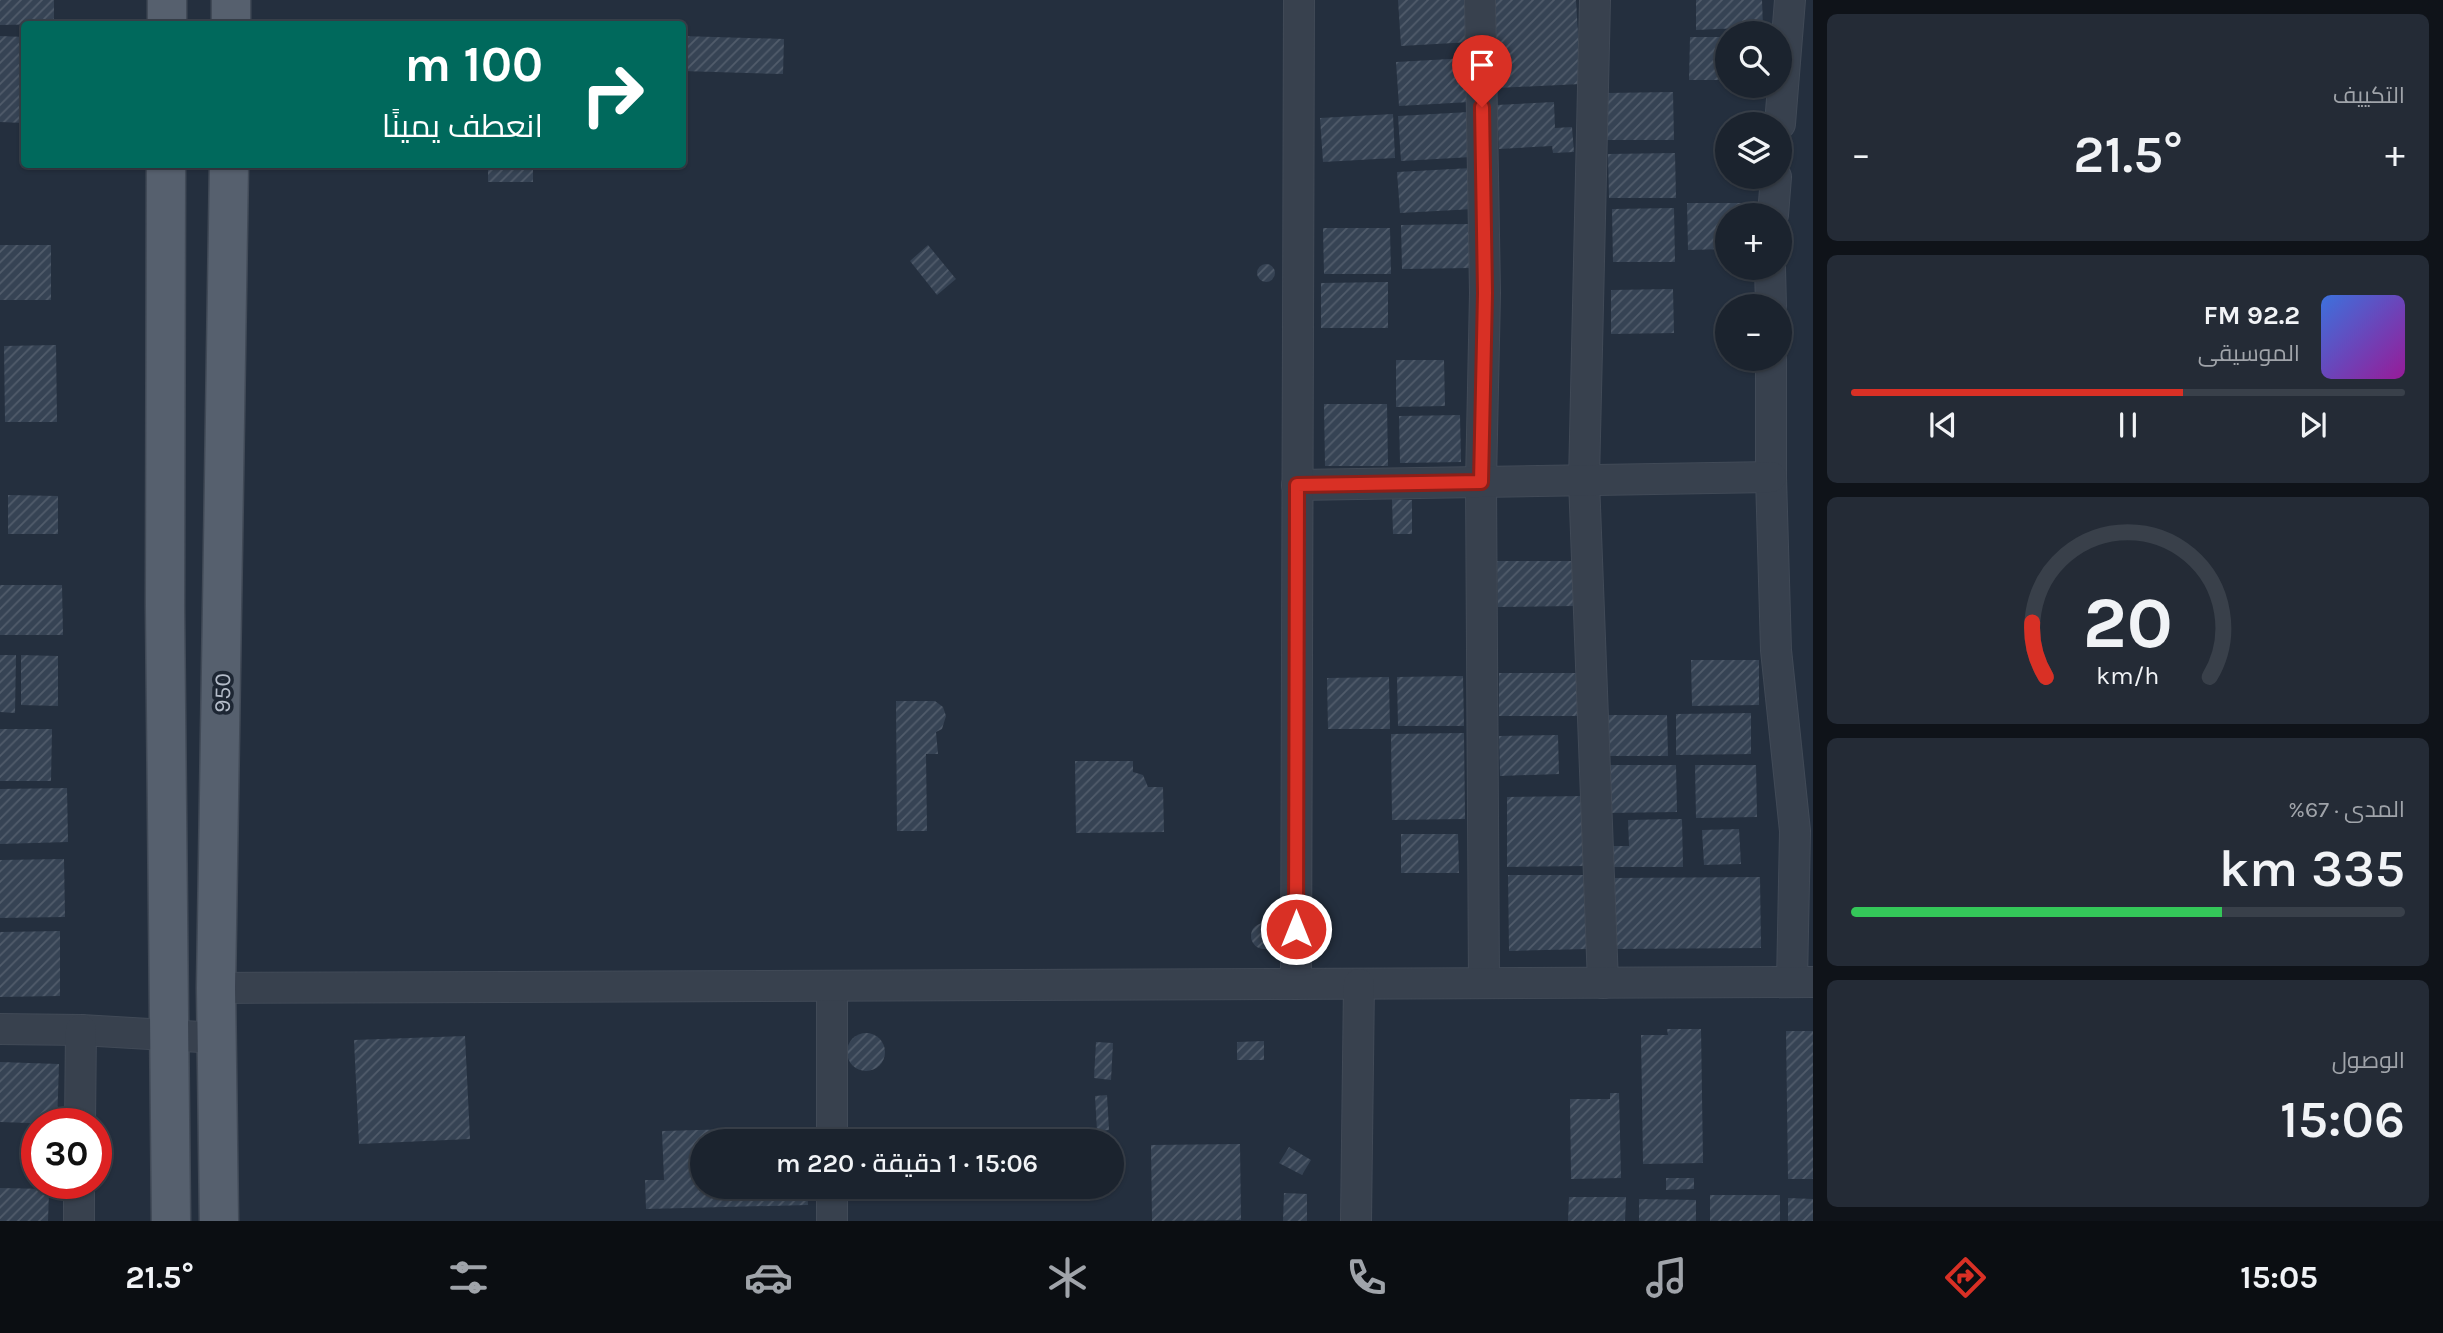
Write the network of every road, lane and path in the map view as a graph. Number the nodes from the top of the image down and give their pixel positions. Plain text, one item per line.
1 (167, 0) edge
2 (231, 0) edge
3 (1299, 0) edge
4 (1480, 0) edge
5 (1595, 0) edge
6 (1790, 0) edge
7 (166, 21) edge
8 (231, 21) edge
9 (1781, 112) edge
10 (166, 168) edge
11 (229, 168) edge
12 (1771, 371) edge
13 (1771, 477) junction
14 (1584, 480) junction
15 (1481, 482) junction
16 (1297, 485) junction
17 (223, 604) junction
18 (165, 607) junction
19 (1803, 982) edge
20 (1484, 983) junction
21 (1603, 983) junction
22 (1296, 984) junction
23 (1359, 984) junction
24 (832, 986) junction
25 (216, 988) junction
26 (0, 1029) edge
27 (81, 1030) junction
28 (168, 1035) junction
29 (218, 1038) junction
30 (80, 1108) edge
31 (832, 1129) edge
32 (79, 1199) edge
33 (832, 1199) edge
34 (79, 1221) edge
35 (171, 1221) edge
36 (219, 1221) edge
37 (832, 1221) edge
38 (1356, 1221) edge

1 - 7 main road
2 - 8 main road
3 - 16 street
4 - 15 street
5 - 14 street
6 - 9 street
10 - 18 main road
11 - 17 main road, 950 / 950
12 - 13 street
13 - 14 street
13 - 19 street
14 - 15 street
14 - 21 street
15 - 16 street
15 - 20 street
16 - 22 street
17 - 18 main road
17 - 25 main road, 950 / 950
18 - 28 main road
19 - 21 street
20 - 21 street
20 - 23 street
22 - 23 street
22 - 24 street
23 - 38 street
24 - 25 street
24 - 31 street
25 - 29 main road, 950 / 950
26 - 27 street
27 - 28 street
27 - 30 street
28 - 29 street
28 - 35 main road
29 - 36 main road, 950 / 950
32 - 34 street
33 - 37 street

